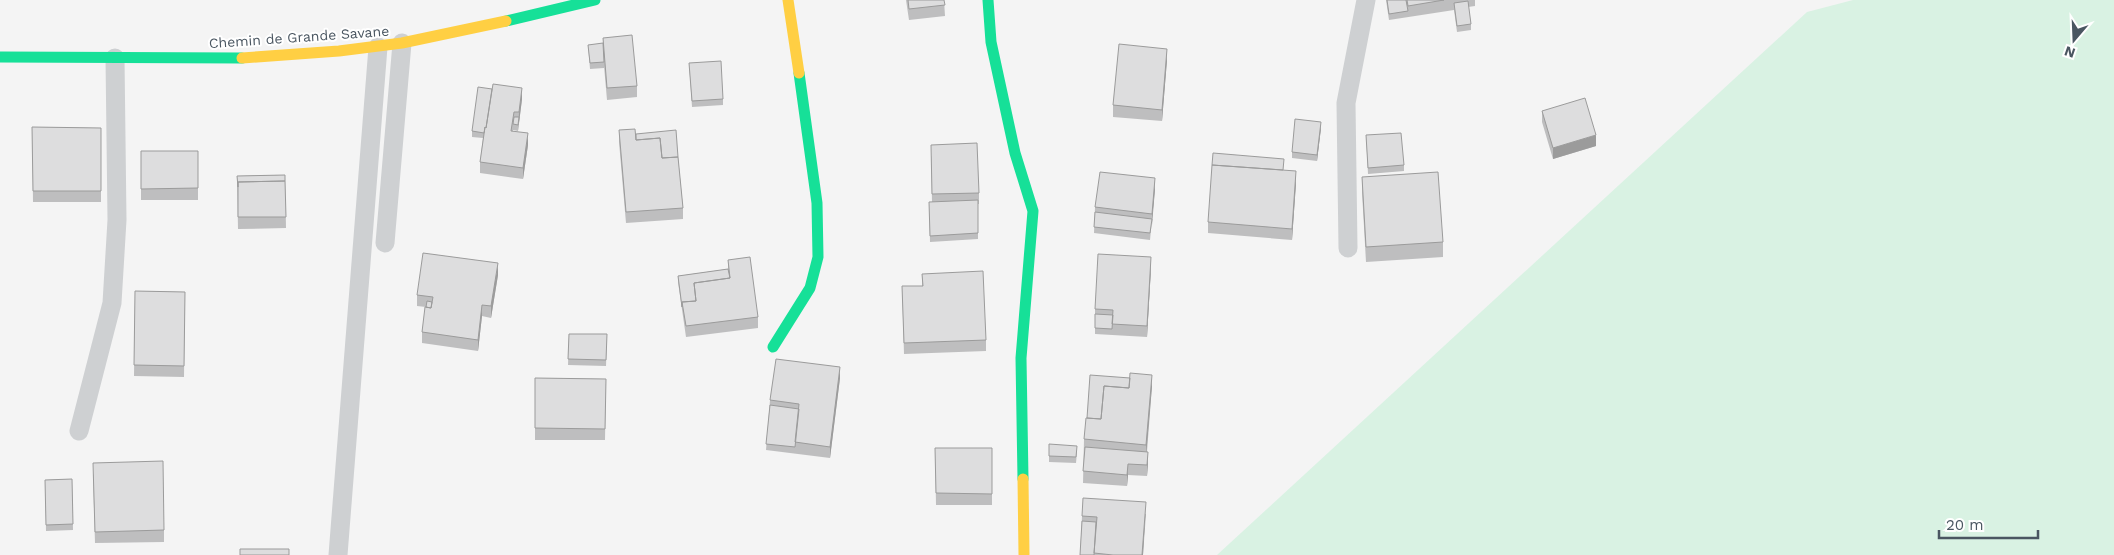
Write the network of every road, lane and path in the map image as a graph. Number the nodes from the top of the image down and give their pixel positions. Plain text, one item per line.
1 (595, 0) edge
2 (788, 0) edge
3 (988, 0) edge
4 (1366, 0) edge
5 (402, 43) junction
6 (378, 47) junction
7 (0, 57) edge
8 (115, 58) junction
9 (385, 243) dead end
10 (1348, 248) dead end
11 (773, 348) dead end
12 (79, 431) dead end
13 (1024, 554) edge
14 (338, 555) edge

1 - 5 street, Chemin de Grande Savane
2 - 11 street
3 - 13 street
4 - 10 lane
5 - 6 street, Chemin de Grande Savane
5 - 9 lane
6 - 8 street, Chemin de Grande Savane
6 - 14 lane
7 - 8 street, Chemin de Grande Savane
8 - 12 lane

